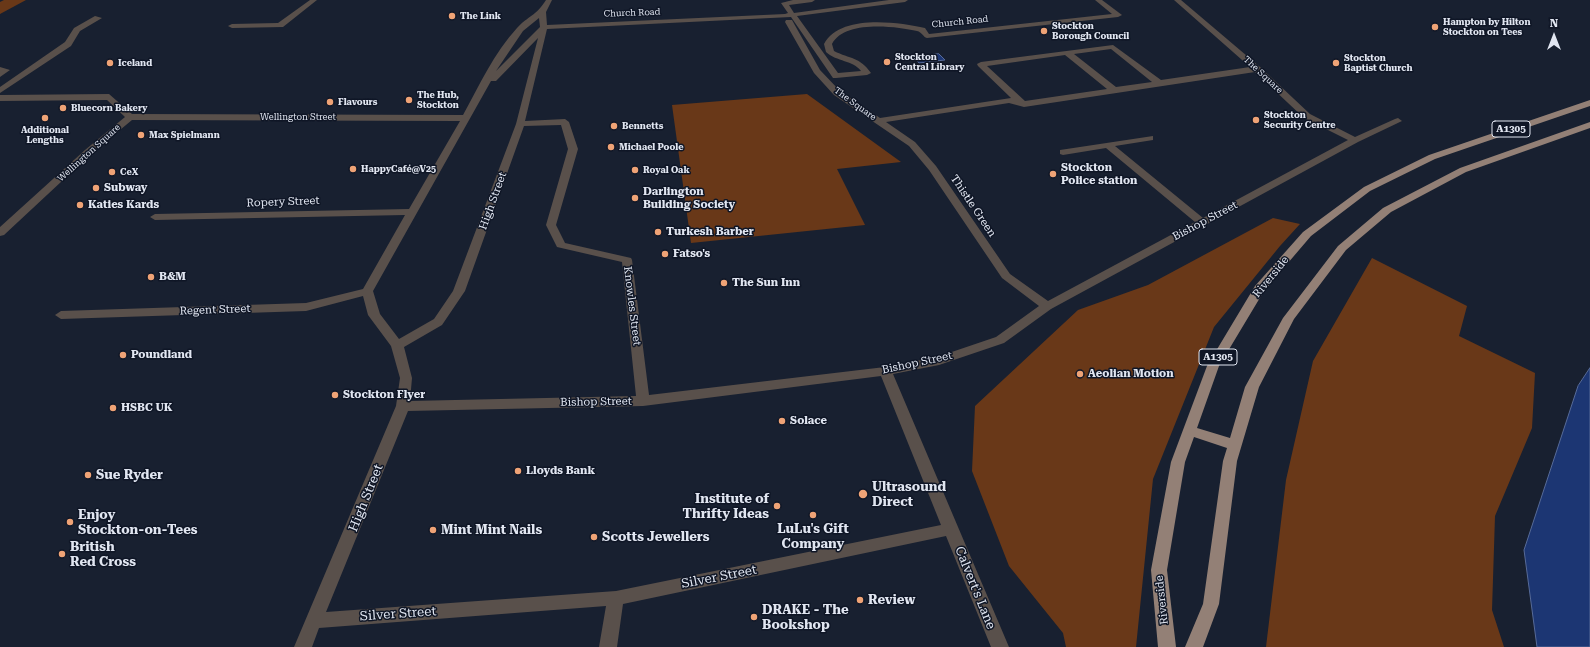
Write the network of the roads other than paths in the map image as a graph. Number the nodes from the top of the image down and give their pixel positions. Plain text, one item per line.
1 (314, 0) edge
2 (549, 0) edge
3 (812, 0) edge
4 (905, 0) edge
5 (1098, 0) edge
6 (1177, 0) edge
7 (542, 12) junction
8 (789, 16) junction
9 (98, 18) dead end
10 (232, 26) dead end
11 (544, 27) junction
12 (1067, 53) junction
13 (0, 69) edge
14 (1257, 69) junction
15 (0, 75) edge
16 (1159, 83) junction
17 (483, 90) junction
18 (1114, 90) junction
19 (0, 91) edge
20 (0, 98) edge
21 (1590, 103) edge
22 (1024, 104) junction
23 (130, 117) junction
24 (466, 118) junction
25 (878, 121) junction
26 (1398, 121) dead end
27 (520, 124) junction
28 (1590, 125) edge
29 (1150, 138) dead end
30 (1355, 140) junction
31 (1108, 145) junction
32 (1063, 152) dead end
33 (412, 212) junction
34 (155, 217) dead end
35 (1203, 223) junction
36 (0, 233) edge
37 (367, 291) junction
38 (1047, 306) junction
39 (61, 315) dead end
40 (397, 345) junction
41 (885, 371) junction
42 (643, 401) junction
43 (403, 406) junction
44 (1189, 430) junction
45 (1234, 445) junction
46 (951, 529) junction
47 (616, 598) junction
48 (314, 621) junction
49 (303, 647) edge
50 (608, 647) edge
51 (1000, 647) edge
52 (1167, 647) edge
53 (1194, 647) edge

1 - 10 street
2 - 7 street
3 - 8 street, Church Road
4 - 8 street, Church Road
5 - 8 street, Church Road
6 - 14 street, The Square
7 - 11 street, High Street
7 - 17 street
8 - 11 street, Church Road
8 - 25 street, The Square
9 - 19 street
11 - 17 street
11 - 27 street, High Street
12 - 16 street
12 - 18 street
12 - 22 street
13 - 15 street
14 - 16 street
14 - 30 street, The Square
16 - 18 street
17 - 24 street
18 - 22 street
20 - 23 street, Wellington Square
21 - 44 main road, Riverside / A1305
22 - 25 street, The Square
23 - 24 street, Wellington Street
23 - 36 street, Wellington Square
24 - 33 street
25 - 38 street, Thistle Green
26 - 30 street, Bishop Street
27 - 40 street, High Street
27 - 42 street, Knowles Street
28 - 45 main road, A1305
29 - 31 street
30 - 35 street, Bishop Street
31 - 32 street
31 - 35 street
33 - 34 street, Ropery Street
33 - 37 street
35 - 38 street, Bishop Street
37 - 39 street, Regent Street
37 - 40 street, High Street
38 - 41 street, Bishop Street
40 - 43 street, High Street
41 - 42 street, Bishop Street
41 - 46 street
42 - 43 street, Bishop Street
43 - 48 street, High Street
44 - 45 main road
44 - 52 main road, Riverside / A1305
45 - 53 main road, A1305
46 - 47 street, Silver Street
46 - 51 street, Calvert's Lane
47 - 48 street, Silver Street
47 - 50 street
48 - 49 street, High Street

